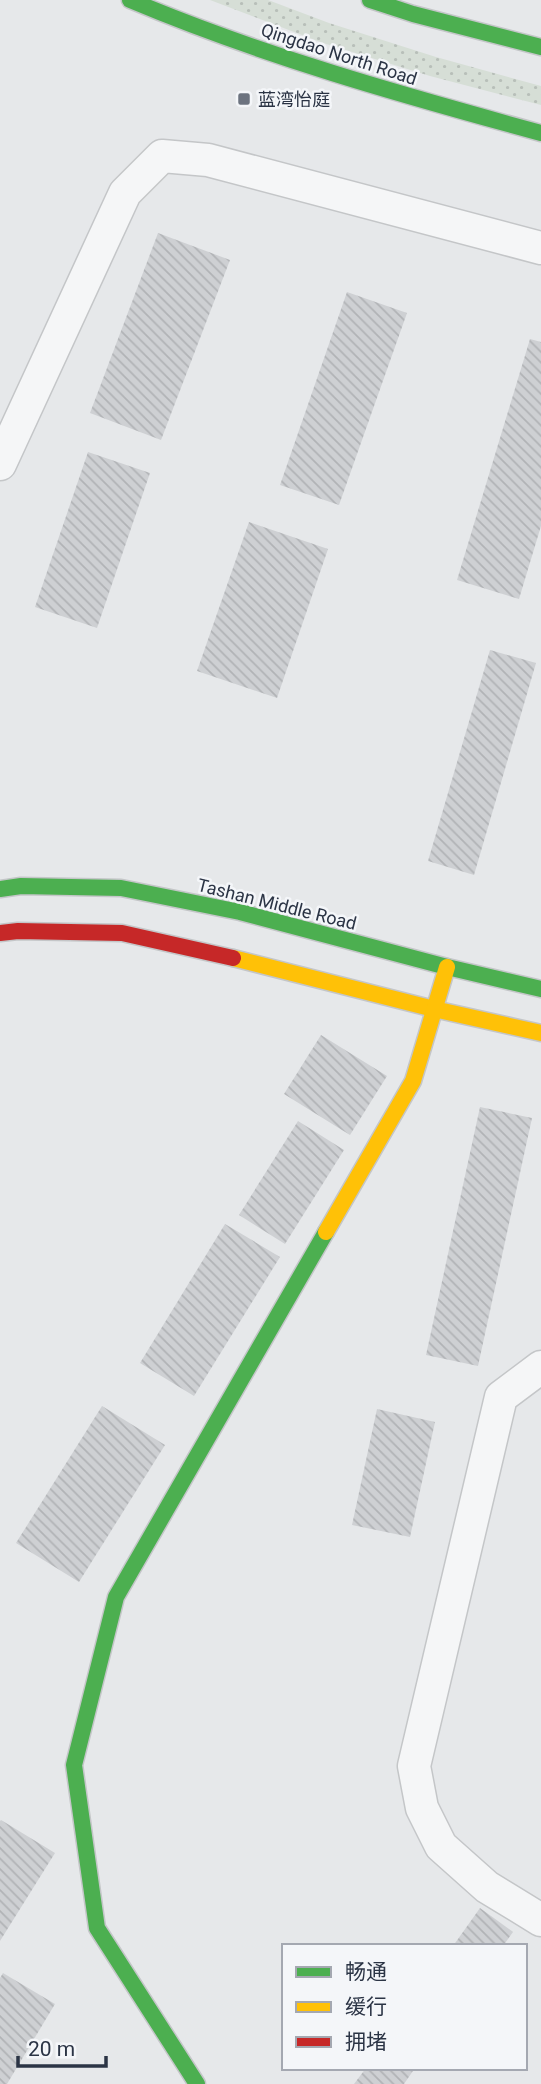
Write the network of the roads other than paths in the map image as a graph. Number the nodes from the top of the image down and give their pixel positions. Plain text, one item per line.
1 (130, 0) edge
2 (370, 0) edge
3 (541, 47) edge
4 (541, 134) edge
5 (541, 248) edge
6 (0, 464) edge
7 (0, 889) edge
8 (0, 933) edge
9 (447, 967) junction
10 (541, 989) edge
11 (434, 1009) junction
12 (541, 1033) edge
13 (541, 1367) edge
14 (541, 1920) edge
15 (197, 2084) edge

1 - 4 main road, Qingdao North Road
2 - 3 main road
5 - 6 street
7 - 9 main road, Tashan Middle Road
8 - 11 main road
9 - 10 main road, Tashan Middle Road
9 - 11 main road
11 - 12 main road
11 - 15 main road
13 - 14 street

